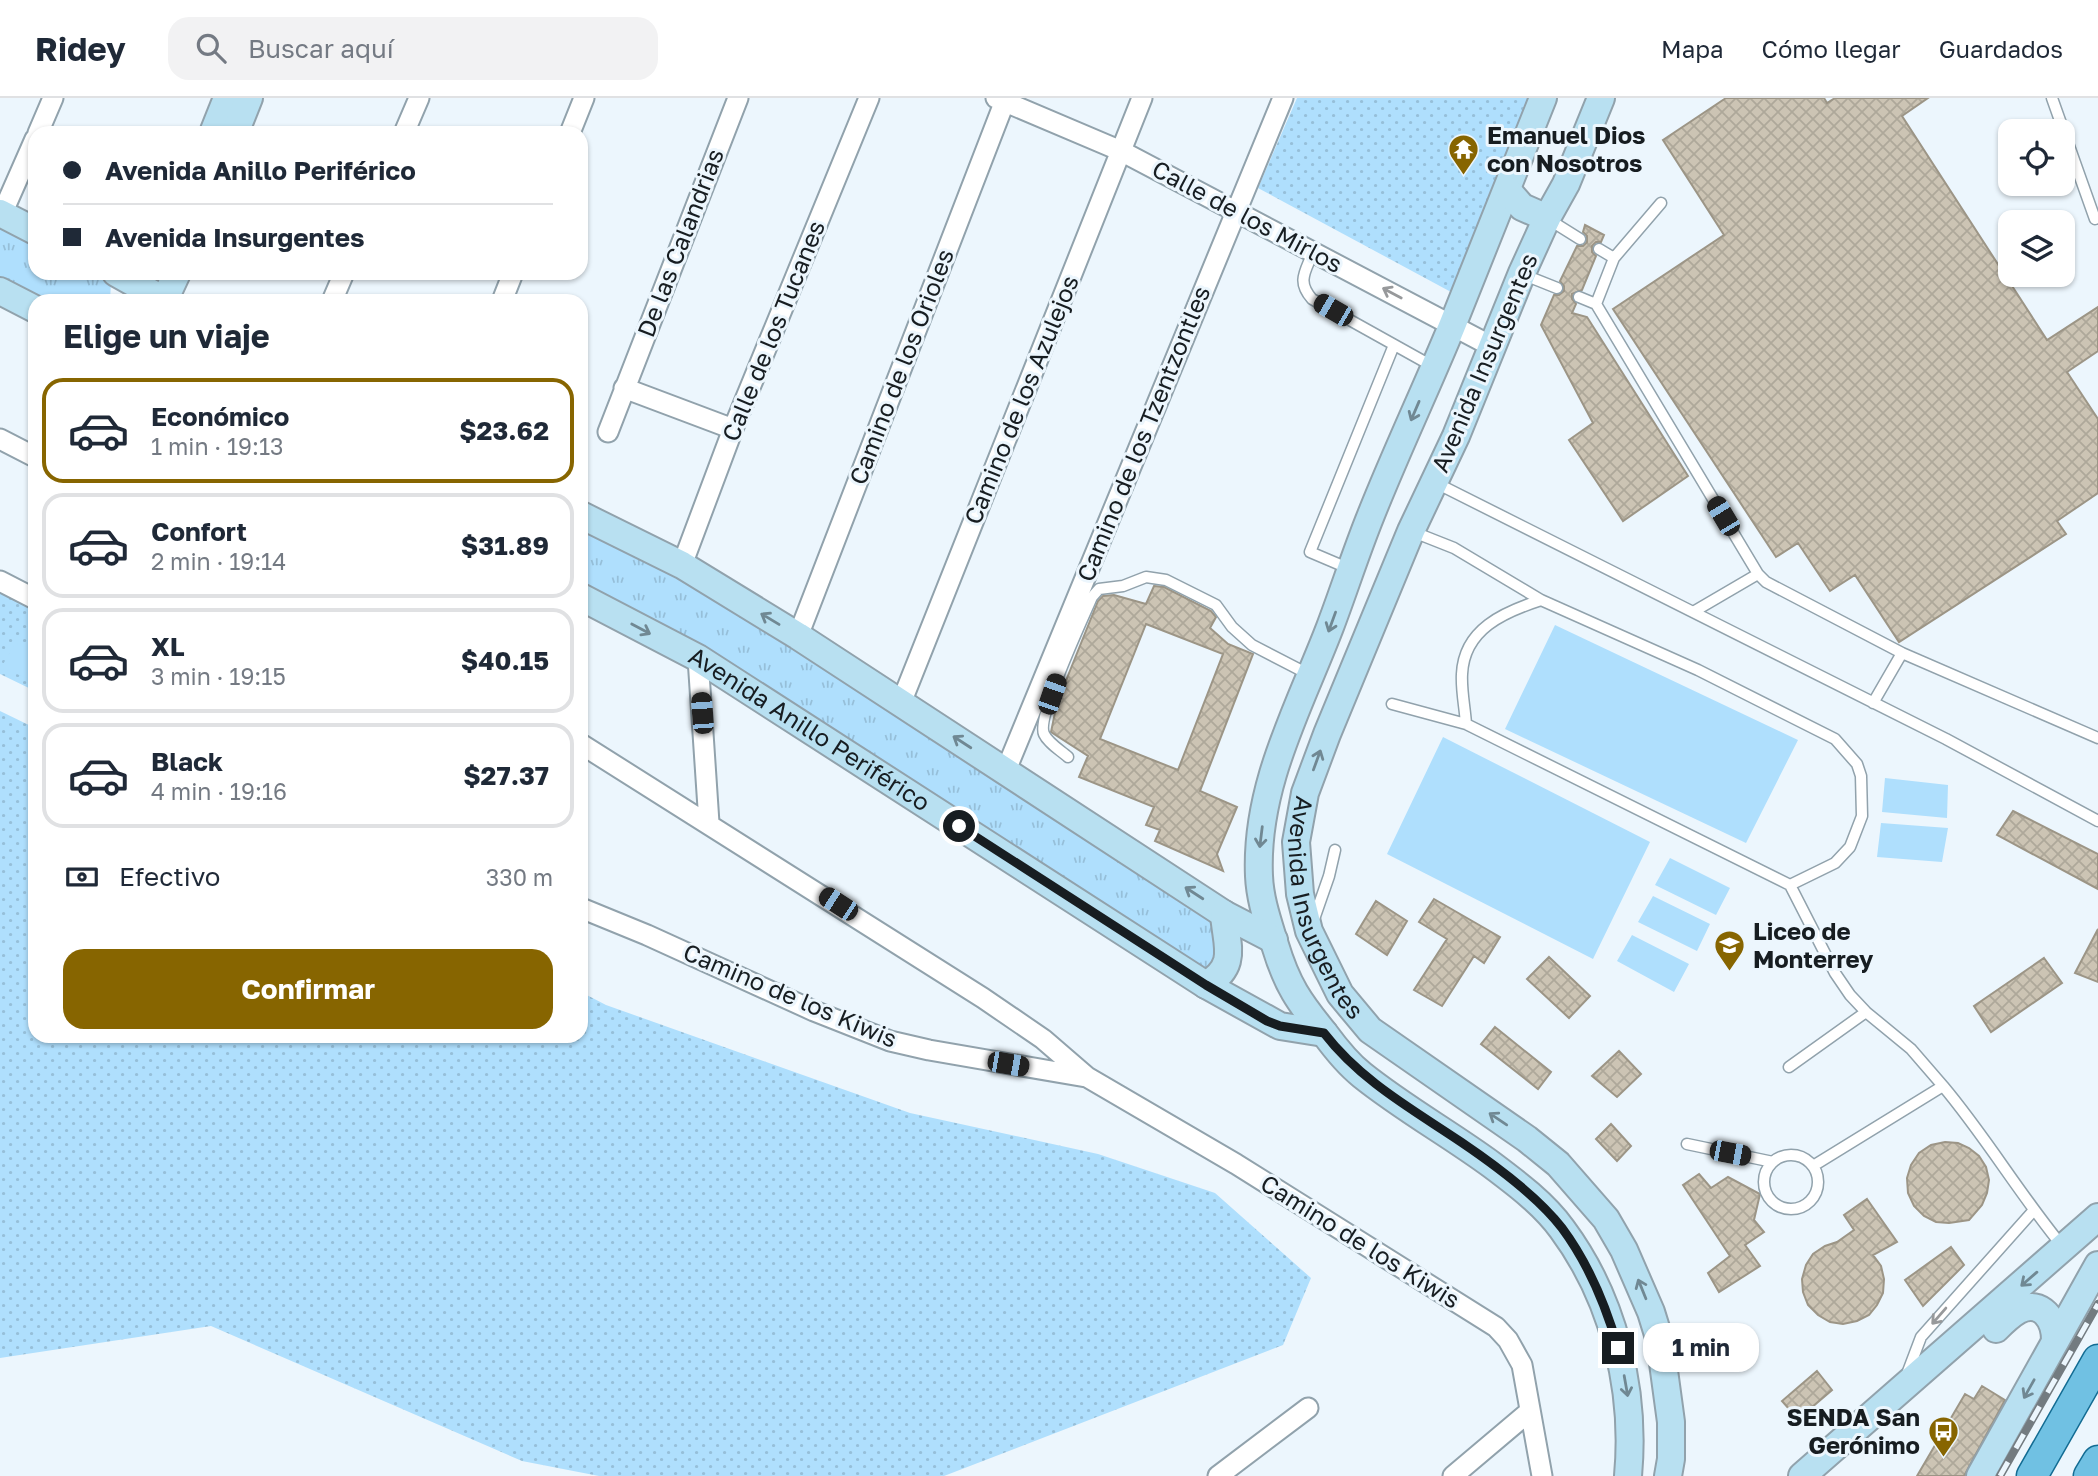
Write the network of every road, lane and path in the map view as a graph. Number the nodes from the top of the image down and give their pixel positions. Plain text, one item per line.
1 (53, 98) edge
2 (227, 98) edge
3 (249, 98) edge
4 (419, 98) edge
5 (584, 98) edge
6 (738, 98) edge
7 (869, 98) edge
8 (1142, 98) edge
9 (1283, 98) edge
10 (1543, 98) edge
11 (1601, 98) edge
12 (2052, 98) edge
13 (1003, 99) edge
14 (41, 126) edge
15 (216, 126) edge
16 (238, 126) edge
17 (407, 126) edge
18 (573, 126) edge
19 (1121, 151) junction
20 (28, 154) edge
21 (1508, 191) junction
22 (1661, 203) dead end
23 (1237, 211) junction
24 (1, 214) edge
25 (1547, 218) junction
26 (2095, 219) dead end
27 (28, 228) edge
28 (1580, 239) dead end
29 (1599, 249) dead end
30 (1313, 252) junction
31 (1614, 257) junction
32 (1478, 260) junction
33 (1522, 274) junction
34 (164, 280) edge
35 (1557, 288) dead end
36 (0, 291) edge
37 (143, 291) edge
38 (1579, 297) dead end
39 (1596, 304) junction
40 (28, 305) edge
41 (1452, 326) junction
42 (1394, 345) junction
43 (1493, 347) junction
44 (1434, 367) junction
45 (624, 388) junction
46 (733, 429) junction
47 (608, 432) dead end
48 (0, 439) edge
49 (28, 453) edge
50 (1436, 482) junction
51 (588, 518) edge
52 (1411, 531) junction
53 (682, 565) junction
54 (1351, 569) junction
55 (1758, 574) junction
56 (0, 581) edge
57 (28, 595) edge
58 (1541, 600) junction
59 (588, 601) edge
60 (1693, 612) junction
61 (798, 636) junction
62 (1902, 653) junction
63 (698, 659) junction
64 (1311, 675) junction
65 (901, 703) junction
66 (1873, 703) junction
67 (1392, 704) dead end
68 (1466, 724) junction
69 (2098, 738) edge
70 (588, 748) edge
71 (1068, 757) dead end
72 (1006, 770) junction
73 (2098, 821) edge
74 (709, 823) junction
75 (1335, 850) dead end
76 (1790, 885) junction
77 (588, 911) edge
78 (1224, 914) junction
79 (1309, 931) junction
80 (1273, 940) junction
81 (1206, 985) junction
82 (1866, 1012) junction
83 (1324, 1033) junction
84 (1788, 1067) dead end
85 (1087, 1077) junction
86 (1942, 1086) junction
87 (1687, 1144) dead end
88 (1773, 1162) junction
89 (1813, 1166) junction
90 (2034, 1210) junction
91 (2098, 1217) edge
92 (2064, 1249) junction
93 (2098, 1265) edge
94 (2055, 1340) junction
95 (2098, 1360) edge
96 (1904, 1388) junction
97 (1308, 1408) dead end
98 (1530, 1411) junction
99 (2065, 1416) junction
100 (2098, 1461) edge
101 (1677, 1470) edge
102 (1218, 1476) edge
103 (1453, 1476) edge
104 (1542, 1476) edge
105 (1628, 1476) edge
106 (1802, 1476) edge
107 (1822, 1476) edge
108 (1980, 1476) edge
109 (2032, 1476) edge
110 (2052, 1476) edge
111 (2089, 1476) edge

1 - 14 street
2 - 15 main road
3 - 16 main road
4 - 17 street
5 - 18 street
6 - 45 street, De las Calandrias
7 - 46 street, Calle de los Tucanes
8 - 19 street, Camino de los Azulejos
9 - 23 street, Camino de los Tzentzontles
10 - 21 main road, Avenida Insurgentes
11 - 25 main road, Avenida Insurgentes
12 - 26 lane
13 - 19 street, Calle de los Mirlos
13 - 61 street, Camino de los Orioles
19 - 23 street, Calle de los Mirlos
19 - 65 street, Camino de los Azulejos
20 - 24 street
21 - 25 main road
21 - 32 main road, Avenida Insurgentes
22 - 31 lane
23 - 30 street, Calle de los Mirlos
23 - 72 street, Camino de los Tzentzontles
24 - 27 main road
25 - 28 lane
25 - 33 main road, Avenida Insurgentes
29 - 31 lane
41 -> 30 street, Calle de los Mirlos
30 - 42 lane
31 - 39 lane
32 - 33 main road
32 - 41 main road, Avenida Insurgentes
33 - 35 lane
33 - 43 main road, Avenida Insurgentes
34 - 37 main road
36 - 40 main road
38 - 39 lane
39 - 55 lane
41 - 43 street, Calle de los Mirlos
41 - 44 main road, Avenida Insurgentes
42 - 44 lane
42 - 54 lane
43 - 50 main road, Avenida Insurgentes
44 -> 54 main road, Avenida Insurgentes
45 - 46 street
45 - 47 street, De las Calandrias
46 - 53 street, Calle de los Tucanes
48 - 49 street
50 - 52 main road, Avenida Insurgentes
50 - 60 lane
51 - 53 main road
52 - 58 lane
79 -> 52 main road, Avenida Insurgentes
61 -> 53 main road
54 -> 64 main road, Avenida Insurgentes
55 - 60 lane
55 - 62 lane
56 - 57 street
58 - 68 lane
58 - 76 lane
59 -> 63 main road, Avenida Anillo Periférico
60 - 66 lane
61 - 65 main road
62 - 66 lane
62 - 69 lane
63 - 74 street
63 - 81 main road, Avenida Anillo Periférico
64 - 71 lane
64 -> 80 main road, Avenida Insurgentes
72 -> 65 main road
66 - 73 lane
67 - 68 lane
68 - 76 lane
70 - 74 street, Camino de los Kiwis
78 -> 72 main road
74 - 85 street, Camino de los Kiwis
75 - 79 lane
76 - 82 lane
77 - 85 street, Camino de los Kiwis
78 - 80 main road
78 - 81 main road
101 -> 79 main road, Avenida Insurgentes
80 - 83 main road, Avenida Insurgentes
81 - 83 main road, Avenida Anillo Periférico
82 - 84 lane
82 - 86 lane
83 -> 105 main road, Avenida Insurgentes
85 - 98 street, Camino de los Kiwis
86 - 89 lane
86 - 90 lane
87 - 88 lane
88 - 89 lane
88 - 89 lane
90 - 92 lane
90 -> 96 lane
91 - 92 main road
92 -> 96 main road
93 - 94 main road
94 - 107 main road
94 -> 108 main road
95 - 99 main road
96 - 106 main road
97 - 102 street
98 - 103 street
98 - 104 street, Camino de los Kiwis
99 - 109 main road
99 - 110 main road
100 - 111 main road

